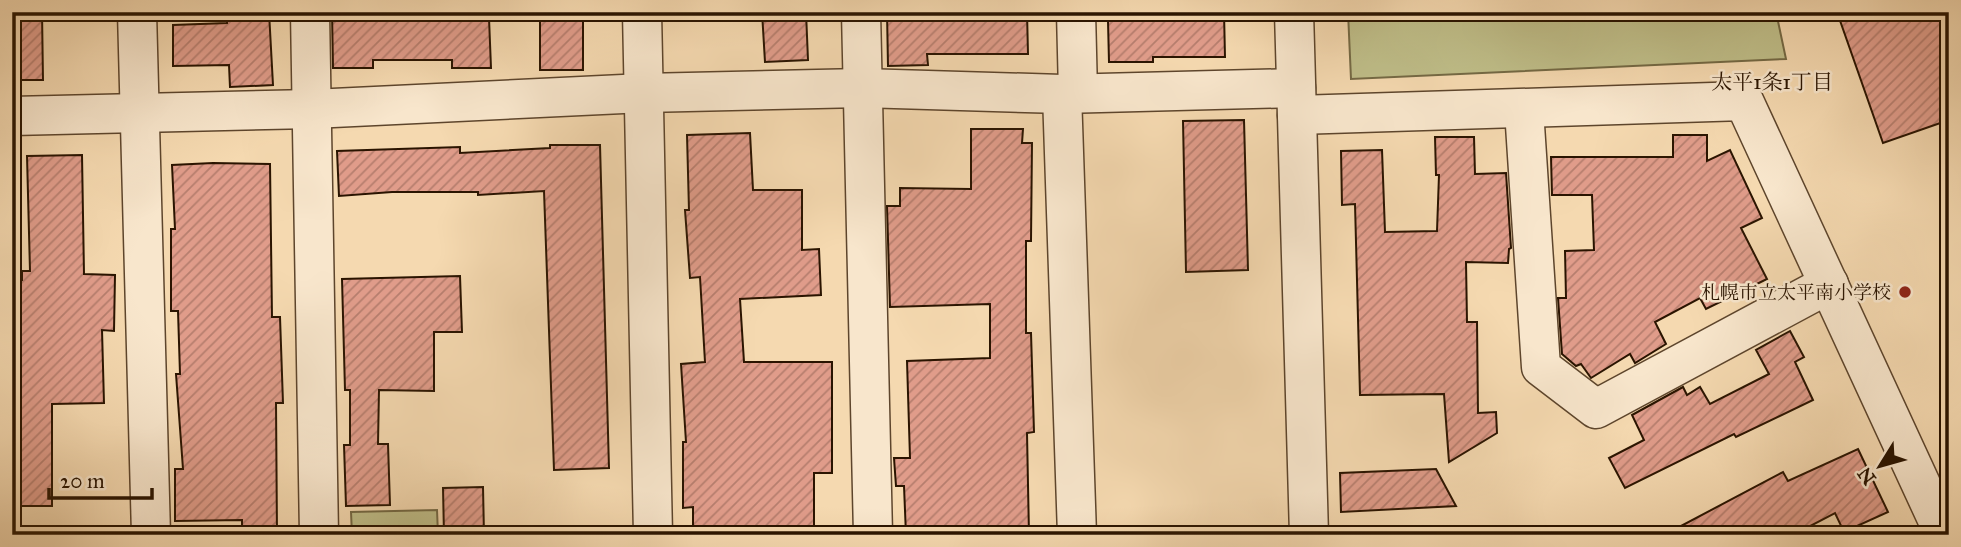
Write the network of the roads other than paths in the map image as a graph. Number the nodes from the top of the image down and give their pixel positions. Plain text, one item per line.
1 (137, 12) edge
2 (310, 12) edge
3 (642, 12) edge
4 (861, 12) edge
5 (1076, 12) edge
6 (1294, 12) edge
7 (862, 88) junction
8 (644, 93) junction
9 (1070, 94) junction
10 (1296, 102) junction
11 (312, 109) junction
12 (1524, 110) junction
13 (139, 113) junction
14 (12, 116) edge
15 (1829, 284) junction
16 (1931, 522) edge
17 (151, 535) edge
18 (319, 535) edge
19 (653, 535) edge
20 (873, 535) edge
21 (1077, 535) edge
22 (1309, 535) edge

1 - 13 street
2 - 11 street
3 - 8 street
4 - 7 street
5 - 9 street
6 - 10 street
7 - 8 street
7 - 9 street
7 - 20 street
8 - 11 street
8 - 19 street
9 - 10 street
9 - 21 street
10 - 12 street
10 - 22 street
11 - 13 street
11 - 18 street
12 - 15 street
12 - 15 street
13 - 14 street
13 - 17 street
15 - 16 street

